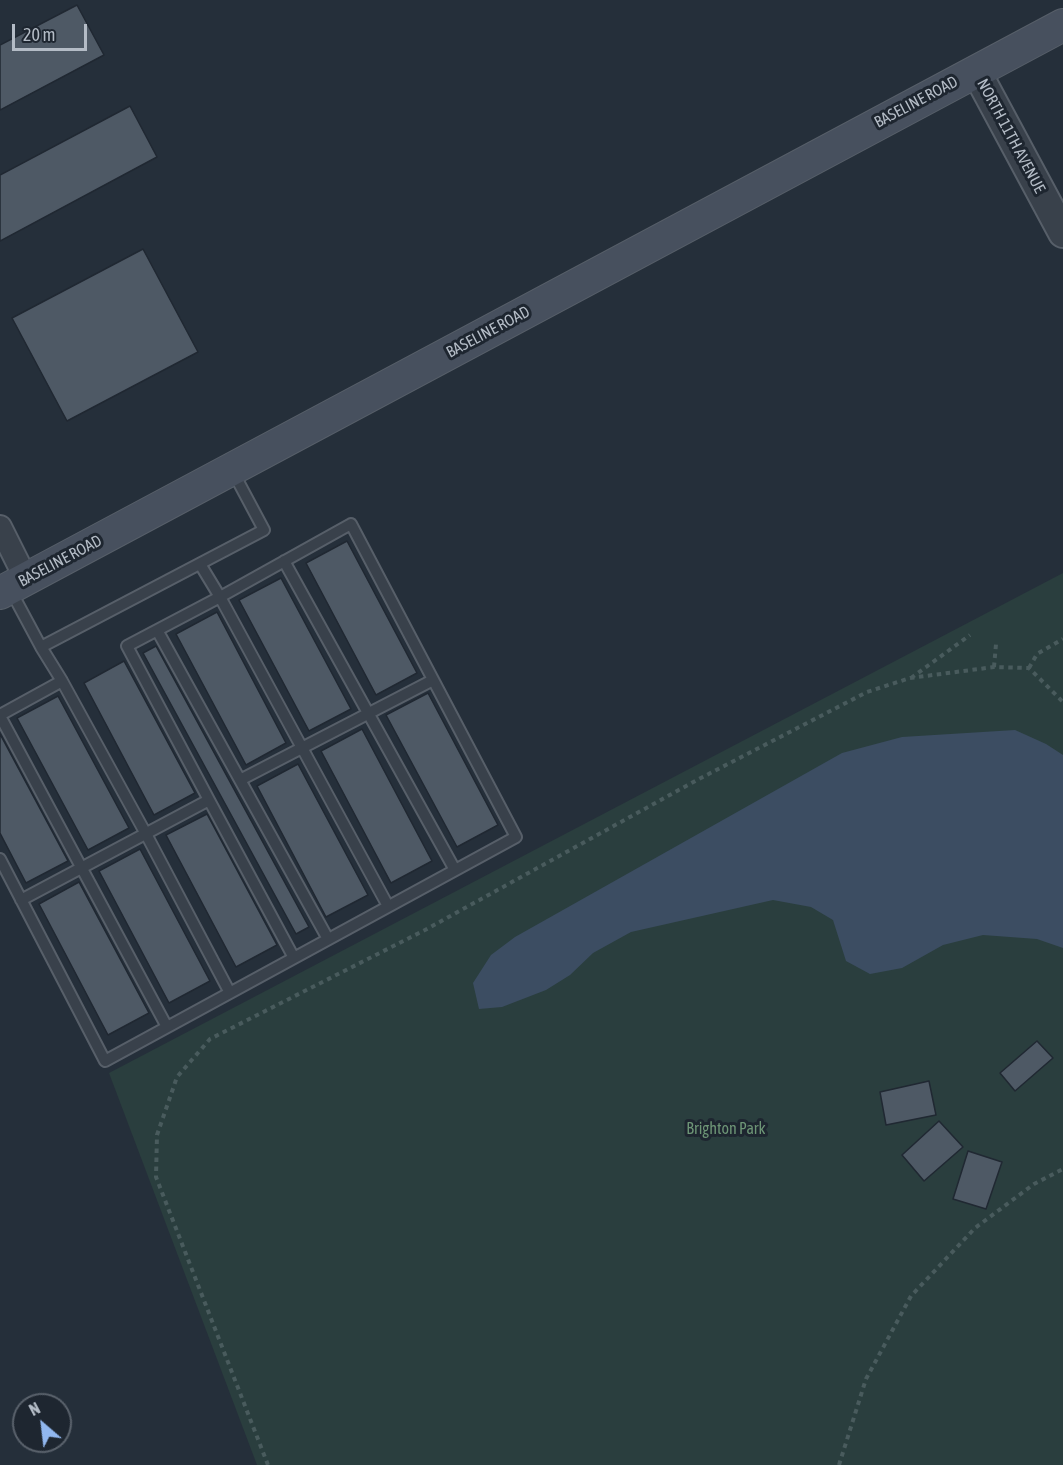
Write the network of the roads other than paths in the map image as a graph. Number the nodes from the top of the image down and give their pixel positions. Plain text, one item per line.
1 (1063, 25) edge
2 (976, 71) junction
3 (1063, 233) edge
4 (232, 469) junction
5 (0, 527) edge
6 (284, 561) junction
7 (200, 564) junction
8 (12, 587) edge
9 (220, 597) junction
10 (157, 630) junction
11 (41, 647) junction
12 (433, 680) junction
13 (62, 681) junction
14 (368, 713) junction
15 (0, 716) edge
16 (302, 748) junction
17 (240, 780) junction
18 (209, 800) junction
19 (146, 834) junction
20 (0, 859) edge
21 (82, 868) junction
22 (455, 870) junction
23 (21, 900) junction
24 (388, 906) junction
25 (328, 939) junction
26 (294, 958) junction
27 (230, 993) junction
28 (167, 1027) junction

1 - 2 main road, BASELINE ROAD
2 - 3 street, NORTH 11TH AVENUE
2 - 4 main road, BASELINE ROAD
4 - 7 lane
4 - 8 main road, BASELINE ROAD
5 - 8 street
6 - 9 lane
6 - 12 lane
6 - 14 lane
7 - 9 lane
7 - 11 lane
8 - 11 lane
9 - 10 lane
9 - 16 lane
10 - 17 lane
10 - 18 lane
11 - 13 lane
12 - 14 lane
12 - 22 lane
13 - 15 lane
13 - 19 lane
14 - 16 lane
14 - 22 lane
15 - 21 lane
16 - 17 lane
16 - 24 lane
17 - 25 lane
18 - 19 lane
18 - 26 lane
19 - 21 lane
19 - 27 lane
20 - 23 lane
21 - 23 lane
21 - 28 lane
22 - 24 lane
23 - 28 lane
24 - 25 lane
25 - 26 lane
26 - 27 lane
27 - 28 lane

